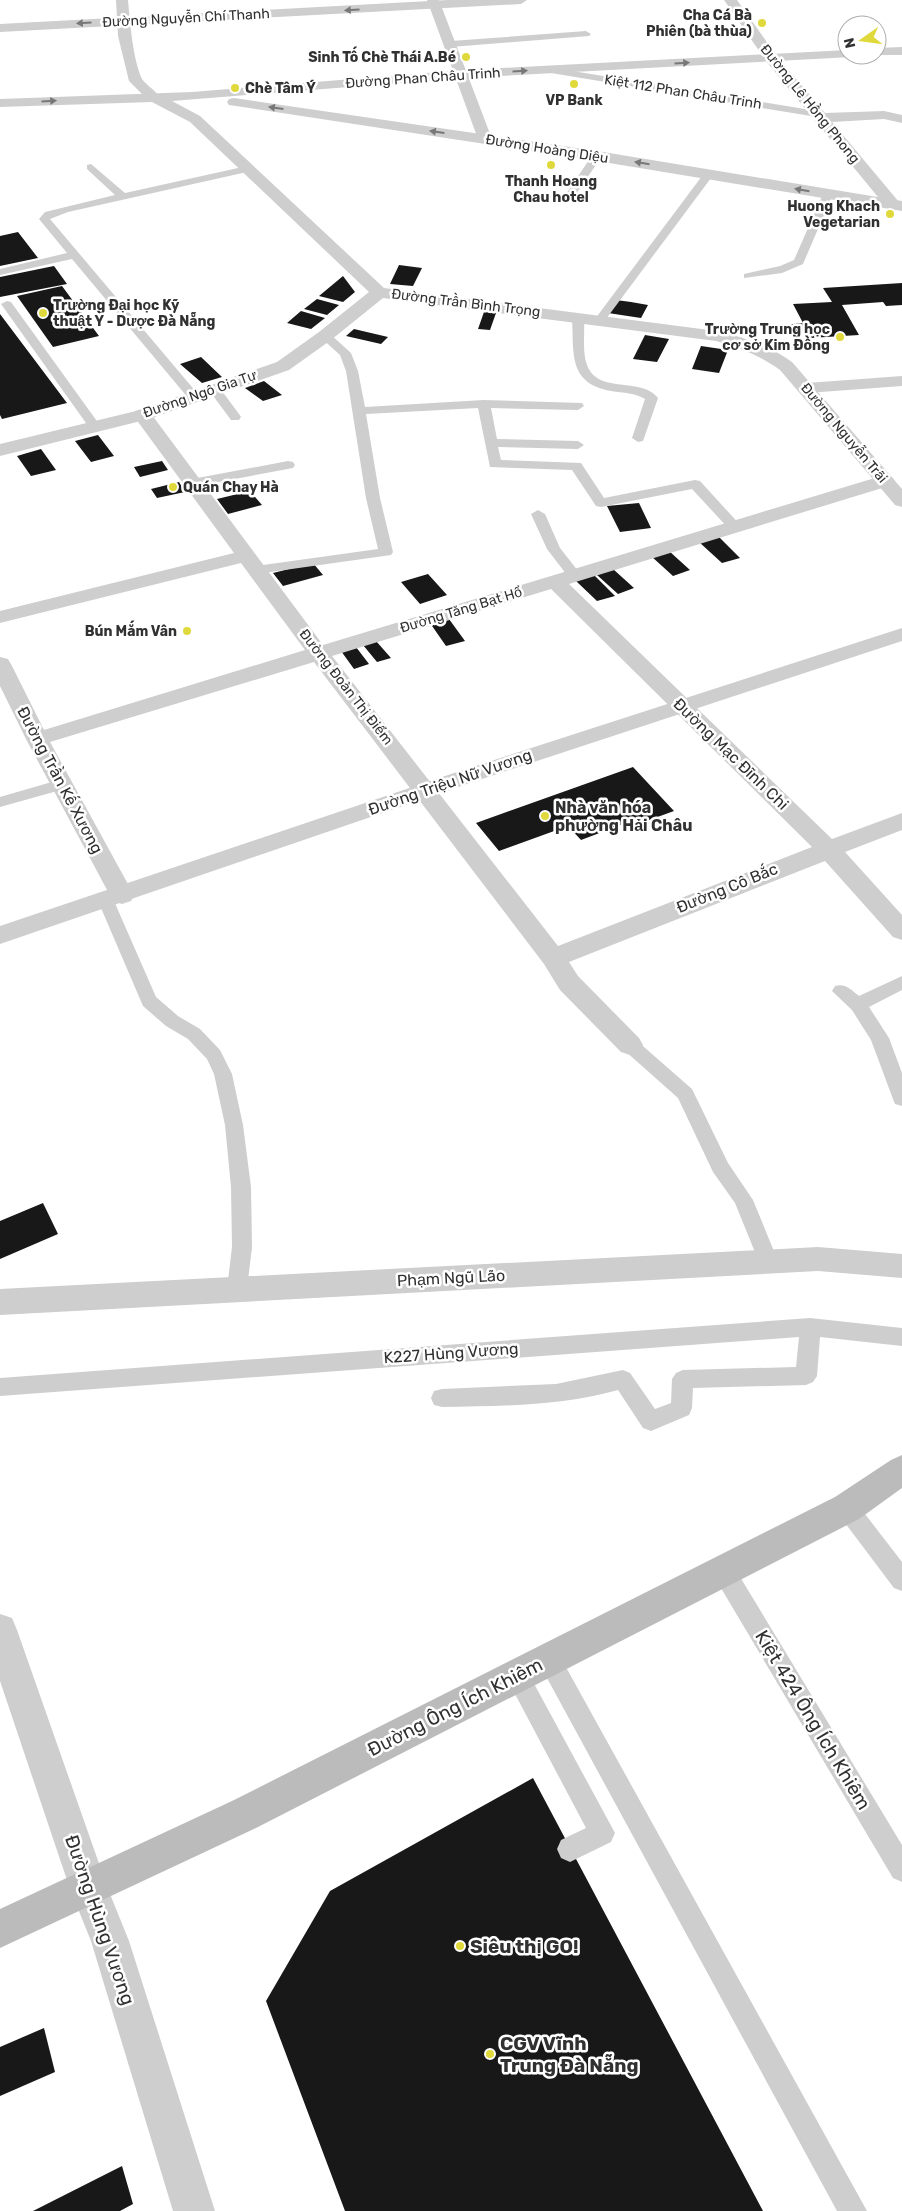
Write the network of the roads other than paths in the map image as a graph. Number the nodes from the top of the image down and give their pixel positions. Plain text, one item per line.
1 (122, 0) edge
2 (521, 0) edge
3 (730, 0) edge
4 (434, 3) edge
5 (124, 20) junction
6 (0, 28) edge
7 (586, 34) dead end
8 (451, 44) junction
9 (902, 51) edge
10 (887, 52) edge
11 (837, 55) edge
12 (771, 58) junction
13 (548, 70) junction
14 (463, 74) junction
15 (257, 90) junction
16 (152, 96) junction
17 (192, 96) junction
18 (0, 103) edge
19 (250, 104) junction
20 (819, 116) junction
21 (902, 119) edge
22 (485, 139) junction
23 (597, 156) junction
24 (91, 167) dead end
25 (247, 169) junction
26 (709, 174) junction
27 (828, 194) junction
28 (124, 197) junction
29 (570, 197) dead end
30 (898, 206) edge
31 (76, 255) junction
32 (0, 272) edge
33 (748, 276) dead end
34 (379, 292) junction
35 (6, 304) dead end
36 (578, 318) junction
37 (599, 321) junction
38 (325, 336) junction
39 (786, 366) joint
40 (902, 381) edge
41 (807, 388) junction
42 (215, 390) junction
43 (193, 396) junction
44 (484, 404) junction
45 (578, 406) dead end
46 (359, 411) junction
47 (142, 415) junction
48 (235, 417) dead end
49 (95, 426) junction
50 (638, 438) dead end
51 (491, 443) junction
52 (578, 445) dead end
53 (0, 450) edge
54 (288, 465) dead end
55 (885, 481) junction
56 (192, 483) junction
57 (902, 501) edge
58 (538, 514) dead end
59 (735, 527) junction
60 (251, 563) junction
61 (565, 579) junction
62 (0, 617) edge
63 (902, 634) edge
64 (319, 654) junction
65 (0, 664) edge
66 (681, 706) junction
67 (37, 739) junction
68 (62, 784) junction
69 (425, 790) junction
70 (0, 802) edge
71 (902, 821) edge
72 (827, 848) junction
73 (114, 898) junction
74 (902, 931) edge
75 (0, 934) edge
76 (553, 958) junction
77 (902, 982) edge
78 (840, 991) dead end
79 (858, 1006) junction
80 (630, 1045) joint
81 (902, 1099) edge
82 (768, 1262) junction
83 (902, 1266) edge
84 (237, 1289) junction
85 (0, 1302) edge
86 (810, 1327) junction
87 (902, 1336) edge
88 (0, 1387) edge
89 (442, 1398) dead end
90 (902, 1470) edge
91 (847, 1508) junction
92 (723, 1570) junction
93 (902, 1580) edge
94 (0, 1630) edge
95 (549, 1659) junction
96 (517, 1676) junction
97 (570, 1849) dead end
98 (902, 1869) edge
99 (89, 1889) junction
100 (0, 1929) edge
101 (194, 2211) edge
102 (853, 2211) edge

1 - 5 street
2 - 4 street, Đường Nguyễn Chí Thanh
3 - 12 street, Đường Lê Hồng Phong
4 -> 5 street, Đường Nguyễn Chí Thanh
4 - 8 street
5 -> 6 street, Đường Nguyễn Chí Thanh
5 - 16 street
7 - 8 lane
8 - 14 street
9 - 10 street
11 - 12 street, Đường Phan Châu Trinh
13 -> 12 street, Đường Phan Châu Trinh
12 - 20 street, Đường Lê Hồng Phong
14 -> 13 street, Đường Phan Châu Trinh
13 - 20 lane, Kiệt 112 Phan Châu Trinh
14 - 15 street, Đường Phan Châu Trinh
14 - 22 street
15 - 17 street, Đường Phan Châu Trinh
15 - 19 street
16 - 17 street, Đường Phan Châu Trinh
18 -> 16 street, Đường Phan Châu Trinh
16 - 25 street, Đường Trần Bình Trọng
17 - 19 street, Đường Hoàng Diệu
22 -> 19 street, Đường Hoàng Diệu
20 - 21 street
20 - 30 street, Đường Lê Hồng Phong
22 - 23 street, Đường Hoàng Diệu
26 -> 23 street, Đường Hoàng Diệu
23 - 29 lane
24 - 28 lane
25 - 28 lane
25 - 34 street, Đường Trần Bình Trọng
27 -> 26 street, Đường Hoàng Diệu
26 - 37 lane
27 - 30 street, Đường Hoàng Diệu
27 - 33 lane
28 - 31 lane
31 - 32 lane
31 - 43 lane
34 - 36 street, Đường Trần Bình Trọng
34 - 38 street, Đường Ngô Gia Tự
35 - 49 lane
36 - 37 street, Đường Trần Bình Trọng
36 - 50 lane
37 - 39 street, Đường Trần Bình Trọng
38 - 42 street, Đường Ngô Gia Tự
38 - 46 lane
39 - 41 street, Đường Nguyễn Trãi
40 - 41 street
41 - 55 street, Đường Nguyễn Trãi
42 - 43 street, Đường Ngô Gia Tự
42 - 48 lane
43 - 47 street, Đường Ngô Gia Tự
44 - 45 lane
44 - 46 lane
44 - 51 lane
46 - 60 lane
47 - 49 street, Đường Ngô Gia Tự
47 - 56 street, Đường Đoàn Thị Điểm
49 - 53 street, Đường Ngô Gia Tự
51 - 52 lane
51 - 59 lane
54 - 56 lane
55 - 57 street, Đường Nguyễn Trãi
55 - 59 street, Đường Tăng Bạt Hổ
56 - 60 street, Đường Đoàn Thị Điểm
58 - 61 lane
59 - 61 street, Đường Tăng Bạt Hổ
60 - 62 street
60 - 64 street, Đường Đoàn Thị Điểm
61 - 64 street, Đường Tăng Bạt Hổ
61 - 66 street, Đường Mạc Đĩnh Chi
63 - 66 street, Đường Triệu Nữ Vương
64 - 67 street, Đường Tăng Bạt Hổ
64 - 69 street, Đường Đoàn Thị Điểm
65 - 67 street, Đường Trần Kế Xương
66 - 69 street, Đường Triệu Nữ Vương
66 - 72 street, Đường Mạc Đĩnh Chi
67 - 68 street, Đường Trần Kế Xương
68 - 70 lane
68 - 73 street, Đường Trần Kế Xương
69 - 73 street, Đường Triệu Nữ Vương
69 - 76 street, Đường Đoàn Thị Điểm
71 - 72 street, Đường Cô Bắc
72 - 74 street, Đường Mạc Đĩnh Chi
72 - 76 street, Đường Cô Bắc
73 - 75 street, Đường Triệu Nữ Vương
73 - 84 lane
76 - 80 street, Đường Đoàn Thị Điểm
77 - 79 lane
78 - 79 lane
79 - 81 lane
80 - 82 lane
82 - 83 street, Phạm Ngũ Lão
82 - 84 street, Phạm Ngũ Lão
84 - 85 street, Phạm Ngũ Lão
86 - 87 lane, K227 Hùng Vương
86 - 88 lane, K227 Hùng Vương
86 - 89 lane
90 - 91 main road, Đường Ông Ích Khiêm
91 - 92 main road, Đường Ông Ích Khiêm
91 - 93 lane
92 - 95 main road, Đường Ông Ích Khiêm
92 - 98 lane, Kiệt 424 Ông Ích Khiêm
94 - 99 street, Đường Hùng Vương
95 - 96 main road, Đường Ông Ích Khiêm
95 - 102 lane
96 - 97 lane
96 - 99 main road, Đường Ông Ích Khiêm
99 - 100 main road, Đường Ông Ích Khiêm
99 - 101 street, Đường Hùng Vương

